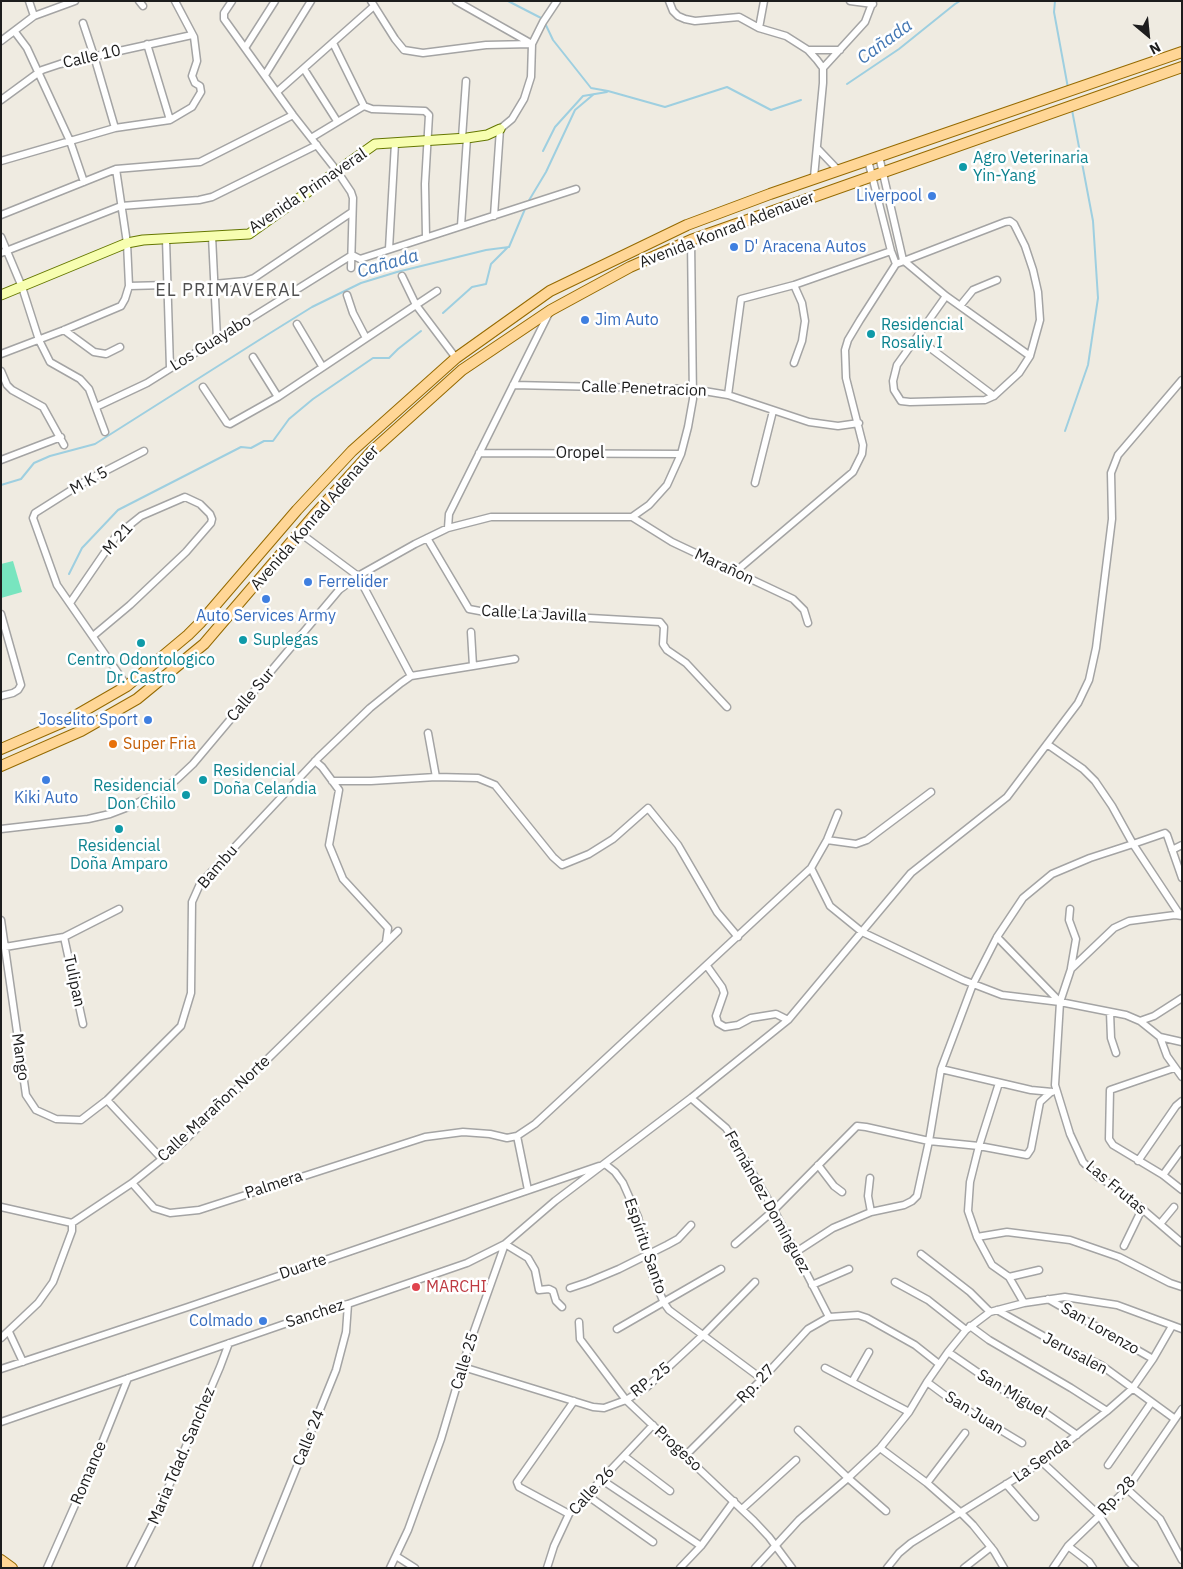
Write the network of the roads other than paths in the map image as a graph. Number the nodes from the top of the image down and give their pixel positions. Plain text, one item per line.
1 (29, 1) edge
2 (75, 1) edge
3 (175, 1) edge
4 (232, 1) edge
5 (275, 1) edge
6 (311, 1) edge
7 (456, 1) edge
8 (556, 1) edge
9 (669, 1) edge
10 (764, 1) edge
11 (850, 1) edge
12 (873, 2) edge
13 (372, 4) edge
14 (34, 16) junction
15 (83, 24) dead end
16 (759, 28) junction
17 (15, 32) junction
18 (192, 34) junction
19 (1, 42) edge
20 (333, 43) junction
21 (147, 44) junction
22 (532, 44) junction
23 (245, 48) junction
24 (808, 50) junction
25 (840, 50) junction
26 (1182, 52) edge
27 (94, 56) junction
28 (1182, 66) edge
29 (823, 68) junction
30 (304, 69) junction
31 (38, 73) junction
32 (265, 75) junction
33 (466, 80) dead end
34 (277, 92) junction
35 (1, 100) edge
36 (364, 106) junction
37 (293, 115) junction
38 (170, 120) junction
39 (337, 121) junction
40 (115, 128) junction
41 (500, 129) junction
42 (311, 138) junction
43 (465, 138) junction
44 (70, 141) junction
45 (427, 141) junction
46 (395, 143) junction
47 (317, 145) junction
48 (816, 148) junction
49 (879, 156) junction
50 (868, 160) junction
51 (1, 161) edge
52 (116, 169) junction
53 (837, 169) junction
54 (337, 172) junction
55 (884, 173) junction
56 (872, 176) junction
57 (814, 177) junction
58 (84, 182) junction
59 (576, 189) dead end
60 (121, 206) junction
61 (352, 212) junction
62 (1, 215) edge
63 (494, 216) junction
64 (461, 226) junction
65 (212, 236) junction
66 (1, 237) edge
67 (426, 237) junction
68 (166, 239) junction
69 (691, 240) junction
70 (127, 243) junction
71 (390, 249) junction
72 (891, 251) junction
73 (4, 252) edge
74 (352, 255) junction
75 (900, 262) junction
76 (351, 268) dead end
77 (402, 276) dead end
78 (997, 280) dead end
79 (214, 284) junction
80 (167, 285) junction
81 (794, 285) junction
82 (129, 286) junction
83 (22, 287) junction
84 (437, 291) dead end
85 (1, 295) edge
86 (347, 295) dead end
87 (946, 296) junction
88 (416, 304) junction
89 (960, 306) junction
90 (551, 310) junction
91 (297, 324) dead end
92 (64, 330) junction
93 (366, 338) junction
94 (918, 338) junction
95 (217, 339) junction
96 (40, 340) junction
97 (120, 347) dead end
98 (1, 354) edge
99 (1030, 356) junction
100 (253, 357) dead end
101 (456, 358) junction
102 (794, 363) dead end
103 (322, 366) junction
104 (170, 368) junction
105 (1, 371) edge
106 (1182, 380) edge
107 (513, 385) junction
108 (203, 387) dead end
109 (692, 389) junction
110 (728, 395) junction
111 (994, 396) junction
112 (278, 397) junction
113 (96, 407) junction
114 (773, 411) junction
115 (859, 424) junction
116 (105, 432) dead end
117 (61, 437) junction
118 (64, 445) dead end
119 (144, 451) dead end
120 (479, 453) junction
121 (681, 454) junction
122 (1, 460) edge
123 (755, 483) dead end
124 (632, 517) junction
125 (448, 528) junction
126 (300, 533) junction
127 (428, 538) junction
128 (735, 572) junction
129 (358, 576) junction
130 (70, 603) junction
131 (1, 614) edge
132 (200, 623) junction
133 (808, 623) dead end
134 (471, 632) dead end
135 (214, 635) junction
136 (93, 636) junction
137 (5, 639) edge
138 (515, 660) dead end
139 (473, 666) junction
140 (411, 676) junction
141 (127, 686) junction
142 (1, 696) edge
143 (727, 707) dead end
144 (428, 733) dead end
145 (1047, 744) junction
146 (1, 749) edge
147 (315, 762) junction
148 (1, 766) edge
149 (436, 777) junction
150 (332, 781) junction
151 (931, 792) dead end
152 (838, 813) dead end
153 (1, 829) edge
154 (827, 840) junction
155 (1133, 844) junction
156 (1182, 845) edge
157 (1172, 850) junction
158 (812, 868) junction
159 (1182, 878) edge
160 (119, 908) dead end
161 (1070, 908) dead end
162 (1181, 916) edge
163 (1, 920) edge
164 (398, 931) dead end
165 (862, 932) junction
166 (64, 936) junction
167 (738, 937) junction
168 (997, 937) junction
169 (386, 942) junction
170 (5, 947) junction
171 (707, 966) junction
172 (1070, 969) junction
173 (973, 984) junction
174 (1182, 998) edge
175 (1060, 1002) junction
176 (1110, 1012) junction
177 (788, 1020) junction
178 (1140, 1021) junction
179 (83, 1024) dead end
180 (1160, 1038) junction
181 (1182, 1042) edge
182 (1116, 1053) dead end
183 (1174, 1068) junction
184 (941, 1069) junction
185 (1182, 1077) edge
186 (1000, 1082) junction
187 (1054, 1092) junction
188 (691, 1098) junction
189 (107, 1100) junction
190 (1182, 1101) edge
191 (56, 1119) joint
192 (517, 1136) junction
193 (929, 1141) junction
194 (979, 1146) junction
195 (1182, 1149) edge
196 (162, 1159) junction
197 (1138, 1161) junction
198 (605, 1164) junction
199 (818, 1165) junction
200 (1163, 1175) junction
201 (870, 1178) dead end
202 (132, 1183) junction
203 (528, 1190) junction
204 (1182, 1190) edge
205 (842, 1192) dead end
206 (1, 1207) edge
207 (1174, 1207) dead end
208 (1142, 1209) junction
209 (774, 1210) junction
210 (872, 1212) junction
211 (72, 1223) junction
212 (1160, 1224) junction
213 (691, 1225) dead end
214 (977, 1237) junction
215 (1182, 1243) edge
216 (505, 1244) junction
217 (735, 1244) dead end
218 (1124, 1246) dead end
219 (796, 1252) junction
220 (648, 1254) junction
221 (921, 1254) dead end
222 (722, 1269) dead end
223 (849, 1269) dead end
224 (1039, 1270) dead end
225 (1009, 1277) junction
226 (755, 1282) dead end
227 (895, 1282) dead end
228 (812, 1284) junction
229 (1182, 1287) edge
230 (570, 1288) dead end
231 (1047, 1299) junction
232 (664, 1303) junction
233 (1024, 1303) junction
234 (348, 1304) junction
235 (562, 1307) dead end
236 (993, 1311) junction
237 (829, 1317) junction
238 (579, 1322) dead end
239 (1172, 1326) junction
240 (968, 1328) junction
241 (617, 1329) dead end
242 (1182, 1329) edge
243 (8, 1332) junction
244 (703, 1335) junction
245 (1, 1338) edge
246 (229, 1343) junction
247 (869, 1352) dead end
248 (948, 1352) junction
249 (1153, 1359) junction
250 (24, 1362) junction
251 (939, 1364) junction
252 (463, 1367) junction
253 (826, 1368) dead end
254 (1, 1369) edge
255 (128, 1378) junction
256 (762, 1379) junction
257 (852, 1382) junction
258 (927, 1382) junction
259 (1132, 1389) junction
260 (626, 1400) junction
261 (574, 1401) junction
262 (1151, 1402) junction
263 (1182, 1409) edge
264 (1107, 1411) junction
265 (909, 1412) junction
266 (1175, 1419) junction
267 (1, 1422) edge
268 (653, 1425) junction
269 (798, 1430) dead end
270 (965, 1433) dead end
271 (1077, 1435) junction
272 (1022, 1442) dead end
273 (880, 1448) junction
274 (686, 1455) junction
275 (624, 1456) junction
276 (796, 1460) dead end
277 (1042, 1462) junction
278 (1108, 1465) dead end
279 (848, 1478) junction
280 (602, 1480) junction
281 (927, 1483) junction
282 (1006, 1484) junction
283 (1127, 1489) junction
284 (670, 1490) dead end
285 (588, 1496) junction
286 (734, 1501) junction
287 (742, 1509) junction
288 (886, 1511) dead end
289 (960, 1512) junction
290 (569, 1514) junction
291 (1099, 1515) junction
292 (1035, 1517) dead end
293 (653, 1542) dead end
294 (774, 1544) junction
295 (701, 1546) junction
296 (1068, 1546) junction
297 (991, 1547) junction
298 (396, 1556) junction
299 (1, 1560) edge
300 (1182, 1560) edge
301 (12, 1568) edge
302 (48, 1568) edge
303 (130, 1568) edge
304 (256, 1568) edge
305 (390, 1568) edge
306 (415, 1568) edge
307 (547, 1568) edge
308 (680, 1568) edge
309 (755, 1568) edge
310 (792, 1568) edge
311 (887, 1568) edge
312 (964, 1568) edge
313 (1004, 1568) edge
314 (1053, 1568) edge
315 (1093, 1568) edge
316 (1135, 1568) edge

1 - 14 street
2 - 14 street
3 - 18 street
4 - 23 street
5 - 23 street
6 - 32 street
7 - 22 street
8 - 22 street
9 - 16 street
10 - 16 street
11 - 12 street
12 - 25 street
13 - 20 street
13 - 22 street
14 - 17 street
15 - 27 street
16 - 24 street
17 - 19 street
17 - 31 street
18 - 21 street, Calle 10
18 - 38 street
20 - 30 street
20 - 36 street
21 - 27 street, Calle 10
21 - 38 street
22 - 41 street, Avenida Primaveral
23 - 32 street
24 - 25 street
24 - 29 street
25 - 29 street
26 - 49 main road, Avenida Konrad Adenauer
27 - 31 street, Calle 10
27 - 40 street
28 - 55 main road, Avenida Konrad Adenauer
29 - 48 street
30 - 34 street
30 - 39 street
31 - 35 street, Calle 10
31 - 44 street
32 - 34 street
33 - 43 street
34 - 37 street
36 - 39 street
36 - 45 street
37 - 42 street
37 - 52 street
38 - 40 street
39 - 42 street
40 - 44 street
41 - 43 street, Avenida Primaveral
41 - 63 street
42 - 47 street
43 - 45 street, Avenida Primaveral
43 - 64 street
44 - 51 street
44 - 58 street
45 - 46 street, Avenida Primaveral
45 - 67 street
46 - 54 street, Avenida Primaveral
46 - 71 street
47 - 54 street
47 - 60 street
48 - 53 street
48 - 57 street
49 - 50 main road, Avenida Konrad Adenauer
49 - 55 street
50 - 53 main road, Avenida Konrad Adenauer
50 - 56 street
52 - 58 street
52 - 60 street
53 - 57 main road, Avenida Konrad Adenauer
54 - 61 street
54 - 65 street, Avenida Primaveral
55 - 56 main road, Avenida Konrad Adenauer
55 - 75 street
56 - 69 main road, Avenida Konrad Adenauer
56 - 72 street
57 - 101 main road, Avenida Konrad Adenauer
58 - 62 street
59 - 63 street, Los Guayabo
60 - 70 street
60 - 73 street
61 - 74 street
61 - 79 street
63 - 64 street, Los Guayabo
64 - 67 street, Los Guayabo
65 - 68 street, Avenida Primaveral
65 - 79 street
66 - 73 street
67 - 71 street, Los Guayabo
68 - 70 street, Avenida Primaveral
68 - 80 street
69 - 90 main road, Avenida Konrad Adenauer
69 - 109 street
70 - 82 street
70 - 83 street, Avenida Primaveral
71 - 74 street, Los Guayabo
72 - 75 street
72 - 81 street
73 - 83 street
74 - 76 street
74 - 95 street, Los Guayabo
75 - 87 street
75 - 99 street
75 - 115 street
77 - 88 street
78 - 89 street
79 - 95 street
80 - 82 street
80 - 104 street
81 - 102 street
81 - 110 street
82 - 92 street
83 - 85 street, Avenida Primaveral
83 - 96 street
84 - 88 street
86 - 93 street
87 - 89 street
87 - 94 street
88 - 93 street
88 - 101 street
89 - 99 street
90 - 107 street
90 - 126 main road, Avenida Konrad Adenauer
91 - 103 street
92 - 96 street
92 - 97 street
93 - 103 street
94 - 111 street
94 - 111 street
95 - 104 street, Los Guayabo
96 - 98 street
96 - 113 street
99 - 111 street
100 - 112 street
101 - 132 main road, Avenida Konrad Adenauer
103 - 112 street
104 - 113 street, Los Guayabo
105 - 117 street
106 - 145 street, Sanchez
107 - 109 street, Calle Penetracion
107 - 120 street
108 - 112 street
109 - 110 street, Calle Penetracion
109 - 121 street
110 - 114 street, Calle Penetracion
113 - 116 street
114 - 115 street, Calle Penetracion
114 - 123 street
115 - 128 street
117 - 118 street
117 - 122 street
119 - 130 street, M K 5
120 - 121 street, Oropel
120 - 125 street
121 - 124 street
124 - 125 street, Calle Sur
124 - 128 street, Marañon
125 - 127 street, Calle Sur
126 - 129 street
126 - 135 main road, Avenida Konrad Adenauer
127 - 129 street, Calle Sur
127 - 143 street, Calle La Javilla
128 - 133 street, Marañon
129 - 140 street
129 - 153 street, Calle Sur
130 - 136 street
130 - 136 street, M 21
131 - 137 street
132 - 135 main road
132 - 141 main road, Avenida Konrad Adenauer
134 - 139 street
135 - 148 main road, Avenida Konrad Adenauer
136 - 141 street
137 - 142 street
138 - 139 street
139 - 140 street
140 - 147 street, Bambu
141 - 146 main road, Avenida Konrad Adenauer
144 - 149 street
145 - 155 street
145 - 165 street, Sanchez
147 - 150 street
147 - 189 street, Bambu
149 - 150 street
149 - 167 street
150 - 169 street
151 - 154 street
152 - 154 street
154 - 158 street
155 - 157 street
155 - 162 street
155 - 168 street
156 - 157 street
157 - 159 street
158 - 165 street
158 - 167 street
160 - 166 street
161 - 172 street, Las Frutas
162 - 172 street
163 - 170 street, Mango
164 - 169 street, Calle Marañon Norte
165 - 173 street
165 - 177 street, Sanchez
166 - 170 street
166 - 179 street, Tulipan
167 - 171 street
168 - 173 street
168 - 175 street
169 - 196 street, Calle Marañon Norte
170 - 191 street, Mango
171 - 177 street
171 - 192 street
172 - 175 street, Las Frutas
173 - 175 street
173 - 184 street
174 - 178 street
175 - 176 street
175 - 187 street, Las Frutas
176 - 178 street
176 - 182 street
177 - 188 street, Sanchez
178 - 180 street
180 - 181 street
180 - 183 street
183 - 185 street
183 - 197 street
184 - 186 street
184 - 193 street
186 - 187 street
186 - 194 street
187 - 194 street
187 - 208 street, Las Frutas
188 - 198 street, Sanchez
188 - 209 street, Fernández Domínguez
189 - 191 street, Bambu
189 - 196 street
190 - 197 street
192 - 202 street, Palmera
192 - 203 street
193 - 194 street
193 - 199 street
193 - 210 street
194 - 214 street
195 - 200 street
196 - 202 street, Calle Marañon Norte
197 - 200 street
198 - 203 street, Duarte
198 - 216 street, Sanchez
198 - 220 street, Espíritu Santo
199 - 205 street
199 - 209 street
200 - 204 street
201 - 210 street
202 - 211 street, Calle Marañon Norte
203 - 250 street, Duarte
206 - 211 street
207 - 212 street
208 - 212 street, Las Frutas
208 - 218 street
209 - 217 street
209 - 219 street, Fernández Domínguez
210 - 219 street
211 - 243 street
212 - 215 street, Las Frutas
213 - 220 street
214 - 225 street
214 - 229 street
216 - 234 street, Sanchez
216 - 235 street
216 - 252 street, Calle 25
219 - 228 street, Fernández Domínguez
220 - 230 street
220 - 232 street, Espíritu Santo
221 - 236 street, Jerusalen
222 - 232 street
223 - 228 street
224 - 225 street
225 - 233 street
226 - 244 street, RP. 25
227 - 240 street
228 - 237 street, Fernández Domínguez
231 - 233 street
231 - 239 street
231 - 249 street, San Lorenzo
232 - 241 street
232 - 244 street, Espíritu Santo
233 - 236 street
234 - 246 street, Sanchez
234 - 304 street, Calle 24
236 - 240 street
236 - 259 street, Jerusalen
237 - 251 street
237 - 256 street, Rp. 27
238 - 260 street, Progeso
239 - 242 street
239 - 249 street, La Senda
240 - 248 street
240 - 264 street
243 - 245 street
243 - 250 street
244 - 256 street, Espíritu Santo
244 - 260 street, RP. 25
246 - 255 street, Sanchez
246 - 303 street, Maria Tdad. Sanchez
247 - 257 street
248 - 251 street
248 - 271 street, San Miguel
249 - 259 street, La Senda
250 - 254 street, Duarte
251 - 258 street
252 - 261 street, RP. 25
252 - 298 street, Calle 25
253 - 257 street
255 - 267 street, Sanchez
255 - 302 street, Romance
256 - 274 street, Rp. 27
257 - 265 street
258 - 265 street
258 - 272 street, San Juan
259 - 262 street, Jerusalen
259 - 264 street, La Senda
260 - 261 street, RP. 25
260 - 268 street, Progeso
261 - 290 street
262 - 266 street, Jerusalen
262 - 278 street
263 - 266 street, Rp. 28
264 - 271 street, La Senda
265 - 273 street
266 - 283 street, Rp. 28
268 - 274 street, Progeso
268 - 275 street, Calle 26
269 - 279 street
270 - 281 street
271 - 277 street, La Senda
273 - 279 street
273 - 281 street
274 - 286 street, Progeso
275 - 280 street, Calle 26
275 - 284 street
276 - 287 street
277 - 282 street, La Senda
277 - 291 street
279 - 288 street
279 - 294 street
280 - 285 street, Calle 26
280 - 295 street
281 - 289 street
282 - 289 street, La Senda
282 - 292 street
283 - 291 street, Rp. 28
283 - 300 street
285 - 290 street, Calle 26
285 - 293 street
286 - 287 street, Progeso
286 - 295 street
287 - 294 street, Progeso
289 - 297 street
289 - 311 street, La Senda
290 - 307 street, Calle 26
291 - 296 street, Rp. 28
291 - 316 street
294 - 309 street
294 - 310 street, Progeso
295 - 308 street
296 - 314 street, Rp. 28
296 - 315 street
297 - 312 street
297 - 313 street
298 - 305 street, Calle 25
298 - 306 street
299 - 301 main road

